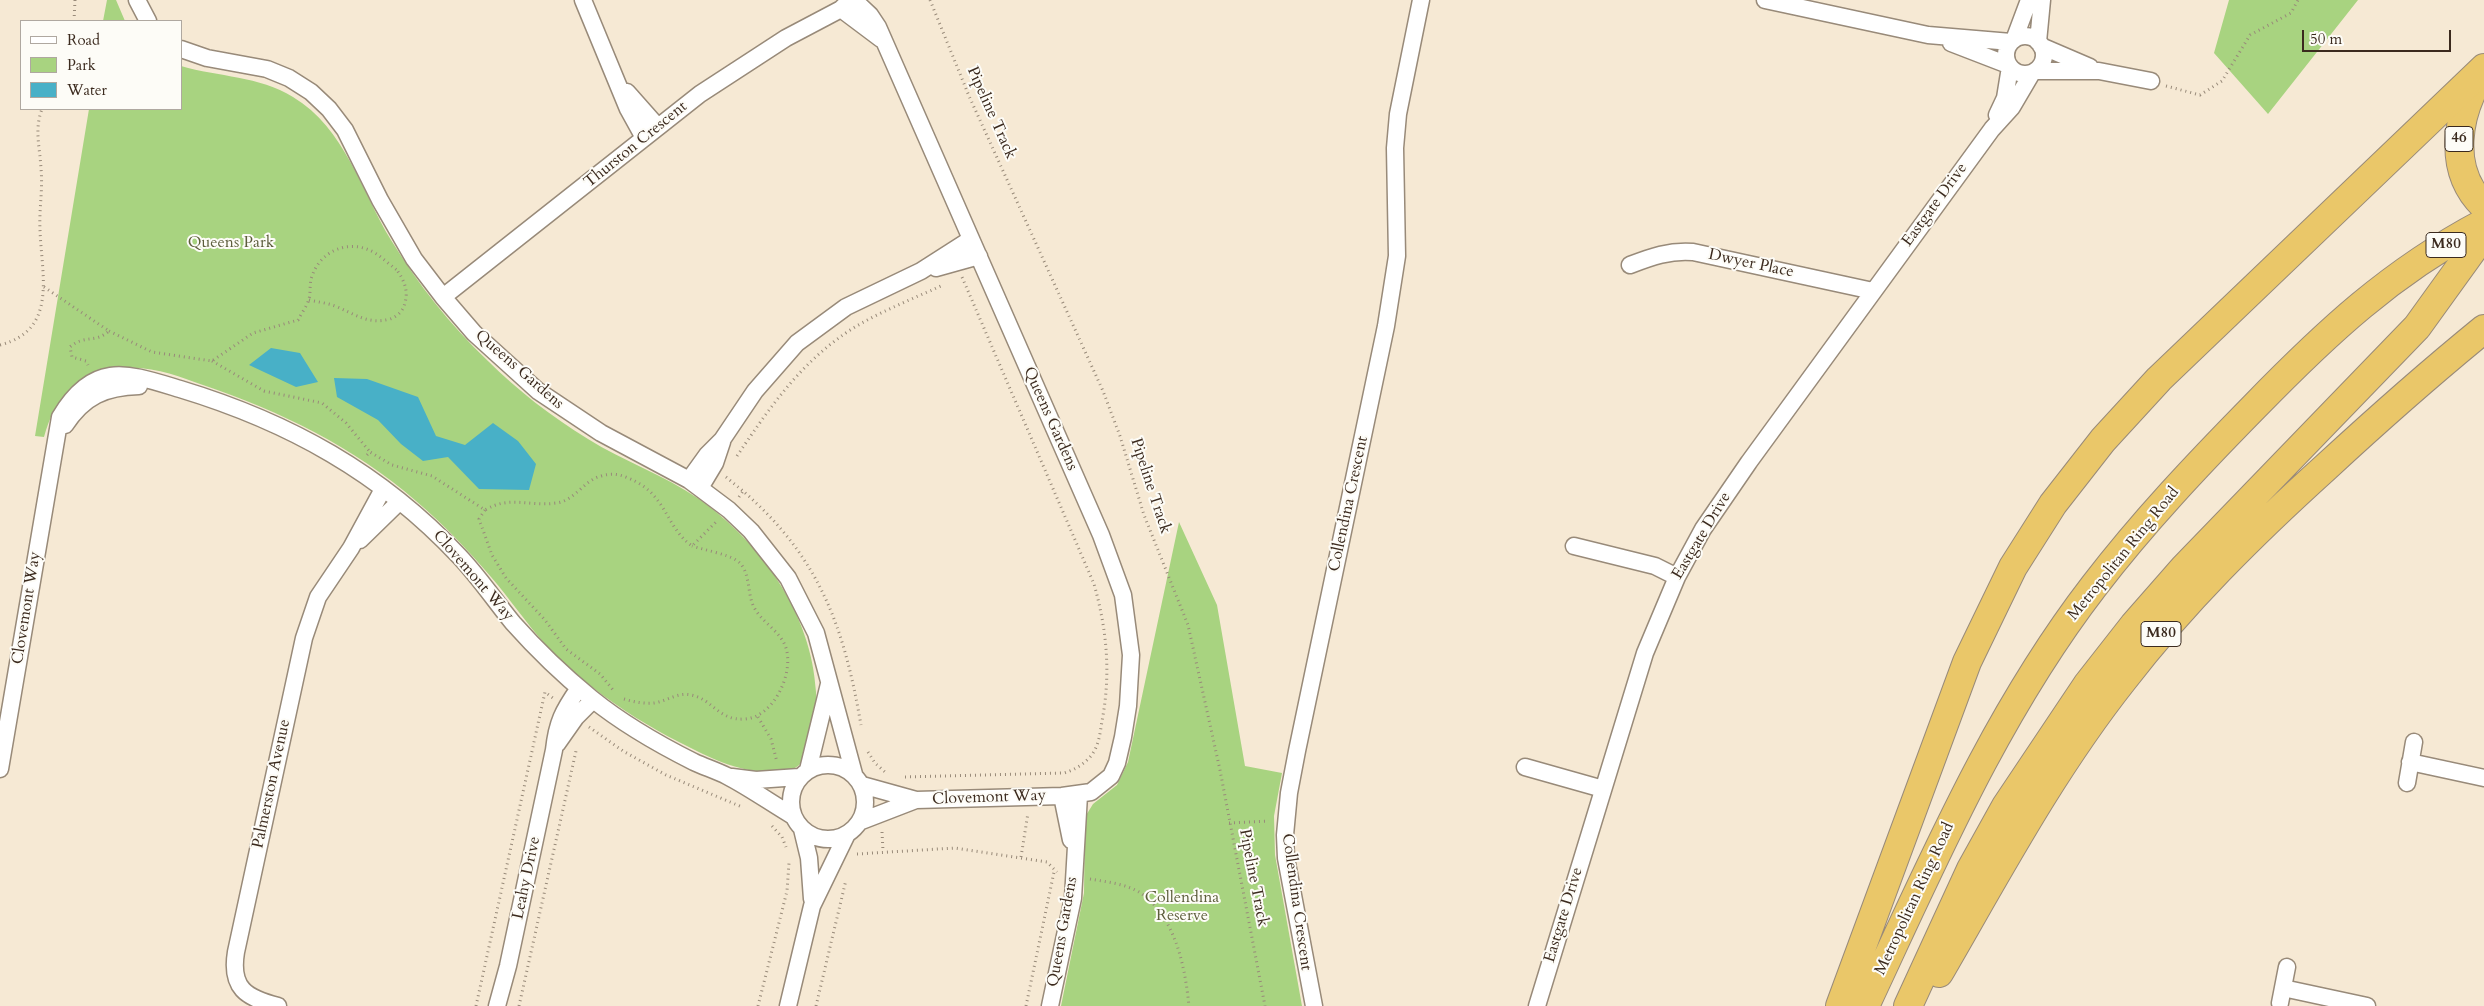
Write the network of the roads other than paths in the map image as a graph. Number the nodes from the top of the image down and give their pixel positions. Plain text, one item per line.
1 (137, 0) edge
2 (583, 0) edge
3 (1421, 0) edge
4 (1765, 0) edge
5 (2029, 0) edge
6 (2042, 0) edge
7 (848, 3) edge
8 (147, 20) edge
9 (1928, 35) junction
10 (2012, 41) junction
11 (2040, 44) junction
12 (182, 49) edge
13 (2009, 66) junction
14 (2484, 70) edge
15 (2099, 71) junction
16 (2034, 72) junction
17 (618, 80) junction
18 (2151, 81) road end
19 (658, 128) junction
20 (1992, 129) junction
21 (644, 138) junction
22 (2484, 206) edge
23 (2484, 223) edge
24 (2484, 234) edge
25 (971, 239) junction
26 (979, 256) junction
27 (1630, 265) dead end
28 (921, 272) junction
29 (1873, 291) junction
30 (443, 297) junction
31 (2484, 329) edge
32 (176, 388) junction
33 (53, 447) junction
34 (695, 484) junction
35 (384, 489) junction
36 (400, 502) junction
37 (1574, 546) dead end
38 (351, 548) junction
39 (1677, 577) junction
40 (829, 684) junction
41 (579, 688) junction
42 (593, 700) junction
43 (2414, 742) dead end
44 (554, 750) junction
45 (2410, 762) junction
46 (1525, 767) dead end
47 (0, 769) edge
48 (803, 773) junction
49 (727, 776) junction
50 (2484, 778) edge
51 (858, 780) junction
52 (2407, 783) dead end
53 (1603, 789) junction
54 (1079, 795) junction
55 (1062, 796) junction
56 (916, 800) junction
57 (859, 822) junction
58 (797, 823) junction
59 (847, 834) junction
60 (1074, 858) junction
61 (812, 906) junction
62 (2287, 967) dead end
63 (278, 1006) edge
64 (497, 1006) edge
65 (788, 1006) edge
66 (1050, 1006) edge
67 (1314, 1006) edge
68 (1537, 1006) edge
69 (1840, 1006) edge
70 (1865, 1006) edge
71 (1908, 1006) edge
72 (1920, 1006) edge
73 (2367, 1006) edge

1 - 8 street
2 - 17 street
3 - 67 street, Collendina Crescent
4 - 9 street
5 - 10 street
6 - 11 street
7 - 19 street, Thurston Crescent
7 - 25 street, Queens Gardens
9 - 10 street
9 - 13 street
10 - 11 street
10 - 13 street
11 - 15 street
11 - 16 street
12 - 30 street, Queens Gardens
13 - 16 street
13 - 20 street, Eastgate Drive
14 - 22 highway, 46
14 - 69 highway
15 - 16 street
15 - 18 street
16 - 20 street, Eastgate Drive
17 - 19 street
17 - 21 street
19 - 21 street, Thurston Crescent
20 - 29 street, Eastgate Drive
21 - 30 street, Thurston Crescent
23 - 70 highway, Metropolitan Ring Road / M80
24 - 71 highway
25 - 26 street, Queens Gardens
25 - 28 street
26 - 28 street
26 - 54 street, Queens Gardens
27 - 29 street, Dwyer Place
28 - 34 street
29 - 39 street, Eastgate Drive
30 - 34 street, Queens Gardens
31 - 72 highway, M80
32 - 33 street, Clovemont Way
32 - 33 street, Clovemont Way
32 - 35 street, Clovemont Way
33 - 47 street, Clovemont Way
34 - 40 street, Queens Gardens
35 - 36 street, Clovemont Way
35 - 38 street, Palmerston Avenue
36 - 38 street, Palmerston Avenue
36 - 41 street, Clovemont Way
37 - 39 street
38 - 63 street, Palmerston Avenue
39 - 53 street, Eastgate Drive
40 - 48 street, Queens Gardens
40 - 51 street, Queens Gardens
41 - 42 street, Clovemont Way
41 - 44 street, Leahy Drive
42 - 44 street, Leahy Drive
42 - 49 street, Clovemont Way
43 - 45 street
44 - 64 street, Leahy Drive
45 - 50 street
45 - 52 street
46 - 53 street
48 - 49 street, Clovemont Way
48 - 51 street
48 - 58 street
49 - 58 street, Clovemont Way
51 - 56 street, Clovemont Way
51 - 57 street
53 - 68 street, Eastgate Drive
54 - 55 street, Queens Gardens
54 - 60 street, Queens Gardens
55 - 56 street, Clovemont Way
55 - 60 street, Queens Gardens
56 - 57 street, Clovemont Way
57 - 59 street
58 - 59 street
58 - 61 street
59 - 61 street
60 - 66 street, Queens Gardens
61 - 65 street
62 - 73 street

